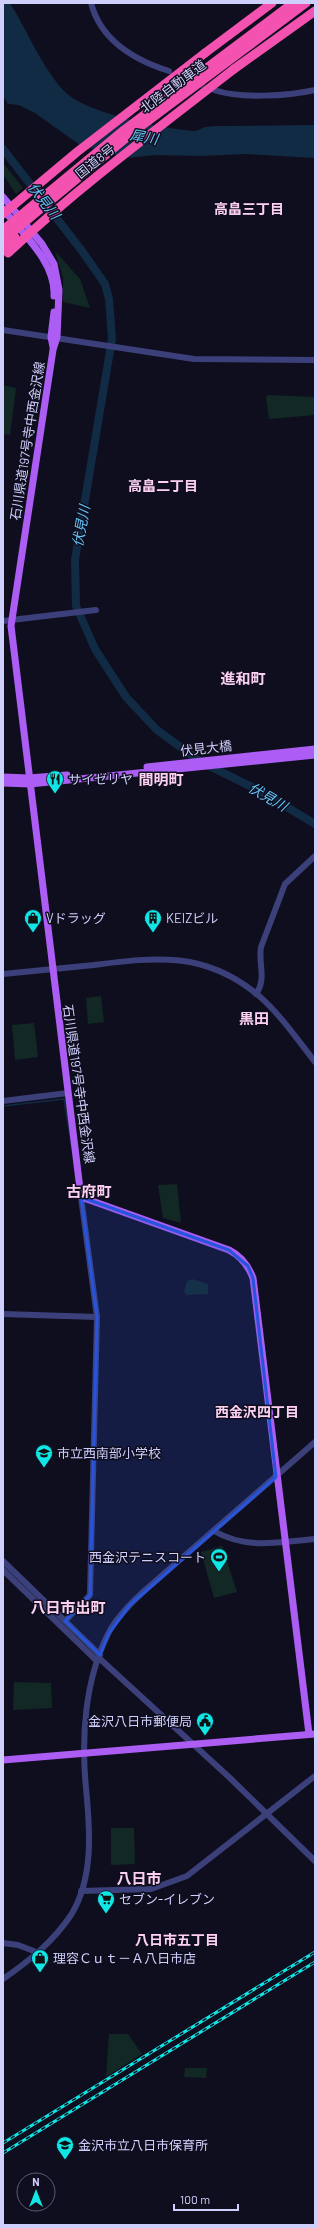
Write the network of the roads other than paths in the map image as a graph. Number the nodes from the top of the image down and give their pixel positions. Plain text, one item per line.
1 (91, 3) edge
2 (272, 3) edge
3 (292, 3) edge
4 (306, 3) edge
5 (315, 11) edge
6 (304, 20) junction
7 (169, 71) tunnel mouth
8 (189, 85) junction
9 (214, 90) tunnel mouth
10 (315, 90) edge
11 (3, 196) edge
12 (3, 209) edge
13 (3, 214) edge
14 (3, 222) edge
15 (3, 230) edge
16 (3, 240) edge
17 (4, 252) edge
18 (3, 330) edge
19 (54, 337) junction
20 (315, 360) edge
21 (96, 610) dead end
22 (3, 621) edge
23 (11, 621) junction
24 (315, 749) edge
25 (315, 754) edge
26 (101, 774) junction
27 (3, 777) edge
28 (29, 781) junction
29 (3, 783) edge
30 (315, 856) edge
31 (52, 969) junction
32 (3, 974) edge
33 (256, 994) junction
34 (315, 1062) edge
35 (68, 1093) junction
36 (3, 1101) edge
37 (81, 1197) junction
38 (3, 1314) edge
39 (96, 1317) junction
40 (315, 1442) edge
41 (276, 1478) junction
42 (214, 1531) junction
43 (315, 1539) edge
44 (285, 1542) junction
45 (3, 1561) edge
46 (3, 1570) edge
47 (65, 1622) junction
48 (99, 1658) junction
49 (312, 1734) edge
50 (193, 1744) junction
51 (84, 1753) junction
52 (3, 1760) edge
53 (315, 1776) edge
54 (267, 1815) junction
55 (315, 1861) edge
56 (81, 1891) junction
57 (3, 1943) edge
58 (39, 1953) junction
59 (3, 1979) edge

1 - 7 street
2 - 13 highway, 国道8号, bridge
3 - 6 highway
3 - 8 highway, 北陸自動車道, bridge
4 - 8 highway, 北陸自動車道, bridge
5 - 6 highway, 国道8号
6 - 17 highway, 国道8号, bridge
8 - 14 highway, bridge
8 - 15 highway, 北陸自動車道, bridge
8 - 16 highway, 北陸自動車道, bridge
8 - 17 highway, bridge
9 - 10 street
11 - 19 main road, 石川県道197号寺中西金沢線
12 - 19 main road, 石川県道197号寺中西金沢線
18 - 19 street
19 - 20 street
19 - 23 main road, 石川県道197号寺中西金沢線
21 - 23 street
22 - 23 street
23 - 28 main road, 石川県道197号寺中西金沢線
24 - 26 main road, 伏見大橋
25 - 26 main road, 伏見大橋
26 - 28 main road
27 - 28 main road
28 - 29 main road
28 - 31 main road, 石川県道197号寺中西金沢線
30 - 33 street
31 - 32 street
31 - 33 street
31 - 35 main road, 石川県道197号寺中西金沢線
33 - 34 street
35 - 36 street
35 - 37 main road, 石川県道197号寺中西金沢線
37 - 39 street
37 - 41 main road
38 - 39 street
39 - 47 street
40 - 41 street
41 - 42 street
41 - 44 main road
42 - 44 street
42 - 48 street
43 - 44 street
44 - 49 main road
45 - 47 street
46 - 48 street
47 - 48 street
48 - 50 street
48 - 51 street
49 - 50 main road
50 - 51 main road
50 - 54 street
51 - 52 main road
51 - 56 street
53 - 54 street
54 - 55 street
54 - 56 street
56 - 58 street
57 - 58 street
58 - 59 street

